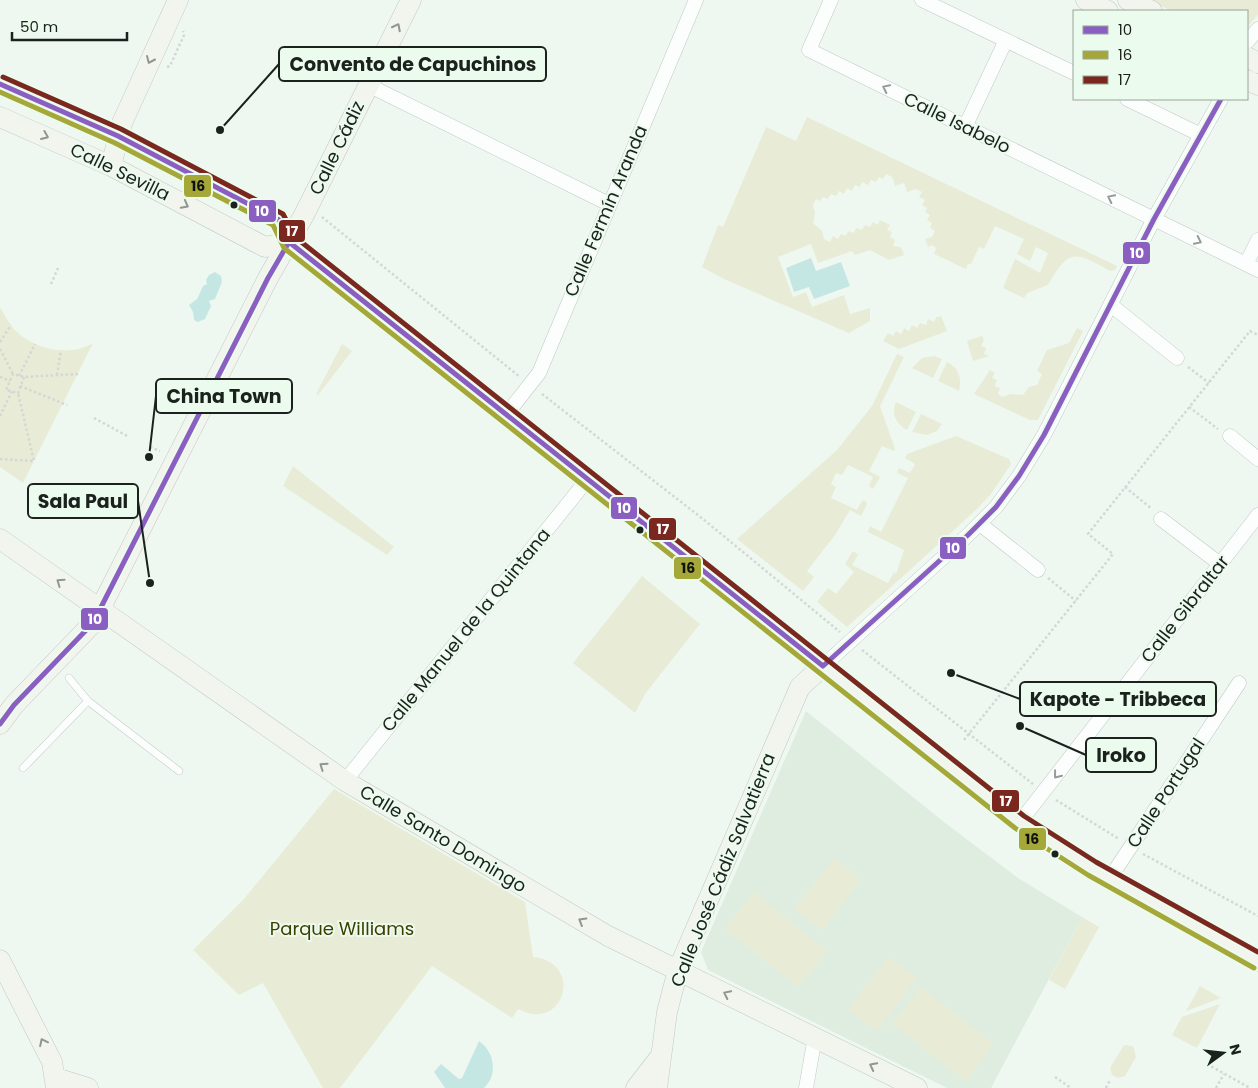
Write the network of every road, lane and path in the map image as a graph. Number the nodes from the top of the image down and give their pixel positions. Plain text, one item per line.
1 (178, 0) edge
2 (411, 0) edge
3 (831, 0) edge
4 (922, 0) edge
5 (1086, 0) edge
6 (1128, 0) edge
7 (692, 1) edge
8 (1106, 10) edge
9 (1150, 10) edge
10 (1258, 30) edge
11 (1006, 40) junction
12 (1248, 41) edge
13 (1073, 73) edge
14 (0, 84) edge
15 (368, 85) junction
16 (1129, 100) edge
17 (1220, 100) edge
18 (0, 117) edge
19 (965, 127) junction
20 (1201, 135) junction
21 (118, 136) junction
22 (111, 166) junction
23 (609, 204) junction
24 (322, 217) dead end
25 (1154, 220) junction
26 (1258, 240) edge
27 (289, 242) junction
28 (59, 266) dead end
29 (1252, 267) edge
30 (51, 284) dead end
31 (1111, 305) junction
32 (11, 325) dead end
33 (1258, 335) edge
34 (0, 342) edge
35 (35, 344) dead end
36 (0, 349) edge
37 (61, 350) dead end
38 (1177, 358) joint
39 (13, 374) junction
40 (78, 374) dead end
41 (57, 375) junction
42 (19, 376) junction
43 (0, 377) edge
44 (24, 377) junction
45 (521, 378) dead end
46 (10, 381) junction
47 (1209, 383) junction
48 (20, 386) junction
49 (6, 390) junction
50 (12, 391) junction
51 (0, 392) edge
52 (540, 392) dead end
53 (18, 393) junction
54 (67, 405) dead end
55 (1190, 406) junction
56 (506, 415) junction
57 (0, 416) edge
58 (94, 418) dead end
59 (1230, 436) joint
60 (129, 437) dead end
61 (0, 459) edge
62 (1258, 459) edge
63 (587, 480) junction
64 (1125, 487) junction
65 (1258, 515) edge
66 (1161, 519) joint
67 (980, 524) junction
68 (0, 540) edge
69 (1220, 564) junction
70 (1038, 570) joint
71 (1076, 601) junction
72 (100, 610) junction
73 (844, 635) dead end
74 (858, 646) dead end
75 (823, 666) junction
76 (69, 678) dead end
77 (1239, 683) dead end
78 (88, 701) junction
79 (0, 724) edge
80 (969, 734) junction
81 (964, 740) dead end
82 (23, 768) dead end
83 (179, 771) dead end
84 (345, 781) junction
85 (1038, 788) dead end
86 (1050, 796) dead end
87 (1020, 822) junction
88 (1131, 847) junction
89 (1110, 878) junction
90 (1258, 916) edge
91 (1258, 961) edge
92 (1, 966) edge
93 (678, 970) junction
94 (815, 1037) junction
95 (660, 1057) junction
96 (1207, 1064) dead end
97 (1224, 1074) junction
98 (1055, 1077) dead end
99 (1110, 1080) dead end
100 (56, 1083) edge
101 (88, 1088) edge
102 (636, 1088) edge
103 (657, 1088) edge
104 (806, 1088) edge
105 (917, 1088) edge
106 (1072, 1088) edge
107 (1106, 1088) edge
108 (1216, 1088) edge
109 (1250, 1088) edge

1 -> 21 street
15 -> 2 street, Calle Cádiz
19 -> 3 street, Calle Isabelo
4 - 11 street
5 - 8 street
6 - 9 street
7 - 23 street, Calle Fermín Aranda
10 - 12 street
11 - 13 street
11 - 19 street
14 - 21 street, Calle Sevilla
15 - 23 street
15 - 27 street, Calle Cádiz
16 - 20 street
17 - 20 street
18 -> 22 street, Calle Sevilla
25 -> 19 street, Calle Isabelo
20 - 25 street
21 - 22 street
21 - 27 street, Calle Sevilla
22 -> 27 street, Calle Sevilla
23 - 56 street, Calle Fermín Aranda
24 - 45 path
25 -> 29 street, Calle Isabelo
25 - 31 street
26 - 29 street
27 - 56 street
27 - 72 street, Calle Cádiz
28 - 30 path
31 - 38 street
31 - 67 street
32 - 34 path
33 - 47 path
35 - 42 path
36 - 39 path
37 - 41 path
38 - 47 path
39 - 42 path
39 - 46 path
40 - 41 path
41 - 44 path
42 - 44 path
43 - 46 path
44 - 48 path
46 - 49 path
47 - 55 path
48 - 53 path
48 - 54 path
49 - 50 path
49 - 51 path
50 - 53 path
50 - 57 path
52 - 73 path
53 - 61 path
55 - 59 path
55 - 64 path
56 - 63 street
58 - 60 path
59 - 62 street
63 - 75 street
63 - 84 street, Calle Manuel de la Quintana
64 - 66 path
64 - 71 path
65 - 69 street, Calle Gibraltar
66 - 69 street
67 - 70 street
67 - 75 street
72 -> 68 street, Calle Santo Domingo
69 -> 87 street, Calle Gibraltar
70 - 71 path
71 - 80 path
72 - 79 street, Calle Cádiz
84 -> 72 street, Calle Santo Domingo
74 - 80 path
75 - 87 street
75 - 93 street, Calle José Cádiz Salvatierra
76 - 78 lane
77 - 88 street, Calle Portugal
78 - 82 lane
78 - 83 lane
80 - 81 path
80 - 85 path
93 -> 84 street, Calle Santo Domingo
86 - 88 path
87 - 89 street
88 - 89 street, Calle Portugal
88 - 90 path
89 - 91 street
100 -> 92 street
94 -> 93 street, Calle Santo Domingo
93 - 95 street, Calle José Cádiz Salvatierra
94 - 104 street
105 -> 94 street, Calle Santo Domingo
95 - 102 street
95 - 103 street, Calle José Cádiz Salvatierra
96 - 97 path
97 - 108 path
97 - 109 path
98 - 106 path
99 - 107 path
100 - 101 street

